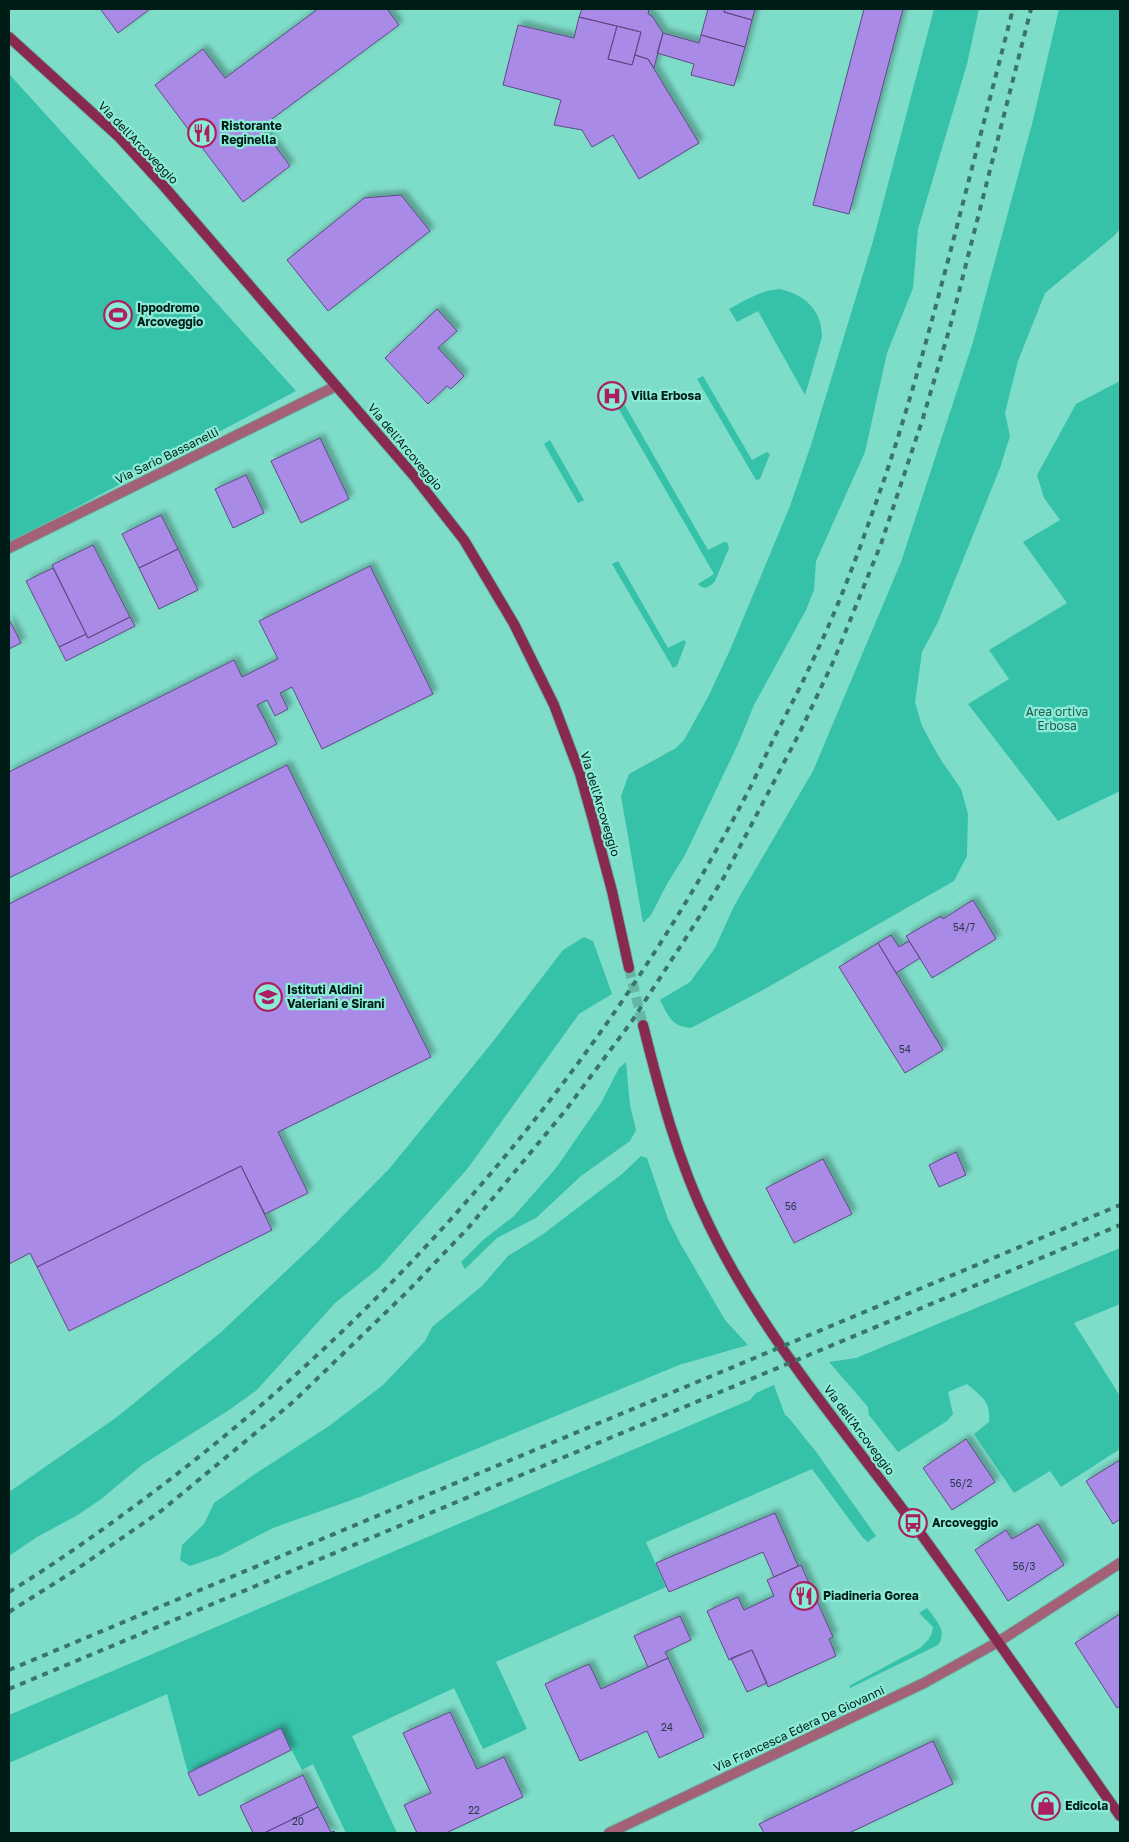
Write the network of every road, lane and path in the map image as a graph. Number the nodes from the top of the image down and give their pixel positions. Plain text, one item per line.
1 (9, 36) edge
2 (336, 386) junction
3 (9, 548) edge
4 (629, 968) tunnel mouth
5 (643, 1025) tunnel mouth
6 (1120, 1563) edge
7 (998, 1642) junction
8 (1120, 1816) edge
9 (609, 1833) edge

1 - 2 street, Via dell'Arcoveggio
2 - 3 street, Via Sario Bassanelli
2 - 4 street, Via dell'Arcoveggio
5 - 7 street, Via dell'Arcoveggio
6 - 7 street, Via Francesca Edera De Giovanni
7 - 8 street, Via dell'Arcoveggio
7 - 9 street, Via Francesca Edera De Giovanni

